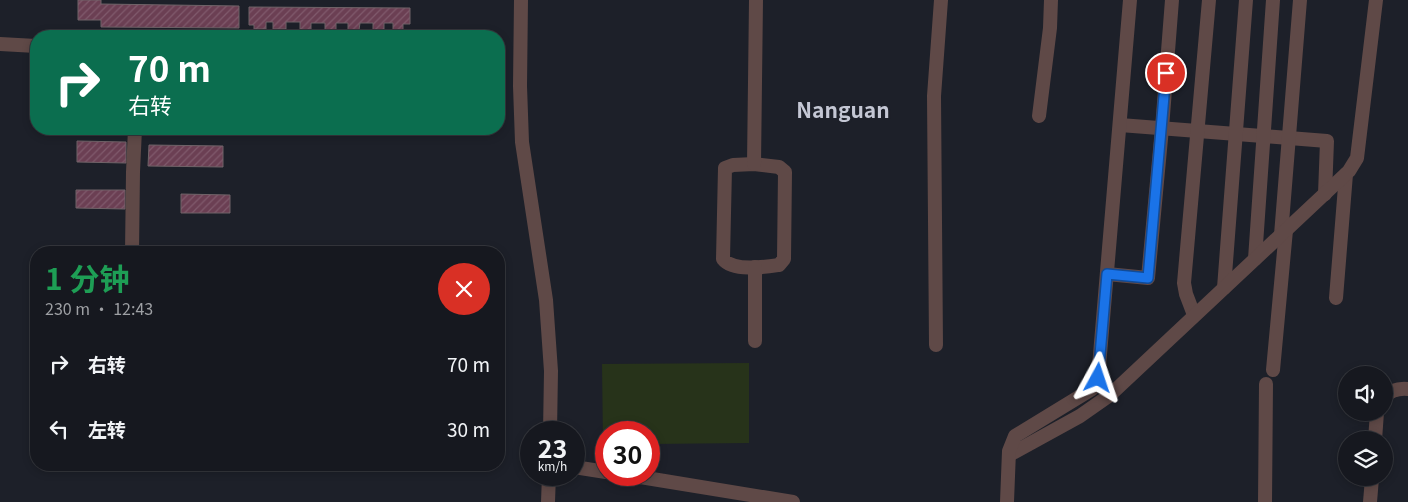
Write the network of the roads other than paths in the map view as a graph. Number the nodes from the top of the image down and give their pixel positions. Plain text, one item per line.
1 (521, 0) edge
2 (756, 0) edge
3 (940, 0) edge
4 (1051, 0) edge
5 (1130, 0) edge
6 (1172, 0) edge
7 (1209, 0) edge
8 (1246, 0) edge
9 (1273, 0) edge
10 (1300, 0) edge
11 (1376, 0) edge
12 (0, 44) edge
13 (30, 46) edge
14 (1039, 116) dead end
15 (1120, 125) junction
16 (1162, 128) junction
17 (1198, 131) junction
18 (1236, 134) junction
19 (136, 135) edge
20 (1263, 136) junction
21 (1289, 138) junction
22 (754, 164) junction
23 (1346, 174) junction
24 (1325, 194) junction
25 (1283, 232) junction
26 (132, 246) edge
27 (1255, 259) junction
28 (755, 267) junction
29 (1107, 274) junction
30 (1224, 288) junction
31 (1336, 298) dead end
32 (1194, 315) junction
33 (755, 341) dead end
34 (936, 345) dead end
35 (1274, 370) dead end
36 (1096, 384) junction
37 (1266, 384) dead end
38 (1408, 389) edge
39 (1393, 390) edge
40 (1110, 395) junction
41 (550, 421) edge
42 (1009, 455) junction
43 (660, 480) edge
44 (549, 486) edge
45 (1371, 486) edge
46 (548, 502) edge
47 (793, 502) edge
48 (1007, 502) edge
49 (1265, 502) edge
50 (1370, 502) edge

1 - 41 street
2 - 22 street
3 - 34 street
4 - 14 street
5 - 15 street
6 - 16 street
7 - 17 street
8 - 18 street
9 - 20 street
10 - 21 street
11 - 23 street
12 - 13 street
15 - 16 street
15 - 29 street
16 - 17 street
16 - 29 street
17 - 18 street
17 - 32 street
18 - 20 street
18 - 30 street
19 - 26 street
20 - 21 street
20 - 27 street
21 - 24 street
21 - 25 street
22 - 28 street
22 - 28 street
23 - 24 street
23 - 31 street
24 - 25 street
25 - 27 street
25 - 35 street
27 - 30 street
28 - 33 street
29 - 36 street
30 - 32 street
32 - 40 street
36 - 40 street
36 - 42 street
37 - 49 street
38 - 39 street
40 - 42 street
42 - 48 street
43 - 47 street
44 - 46 street
45 - 50 street

